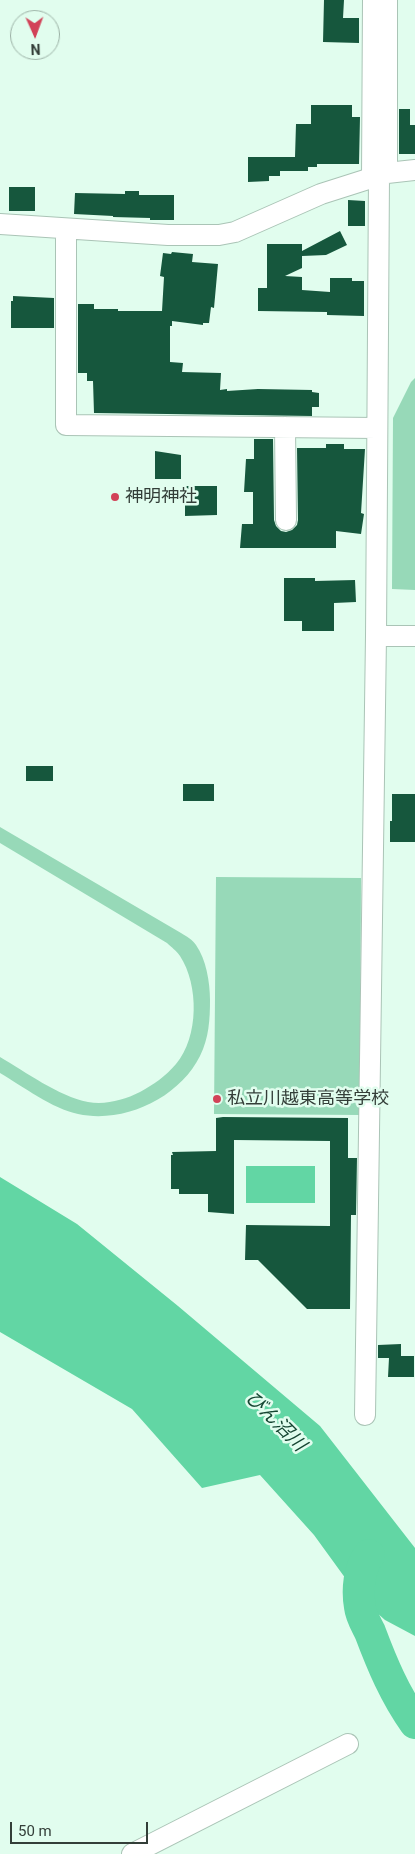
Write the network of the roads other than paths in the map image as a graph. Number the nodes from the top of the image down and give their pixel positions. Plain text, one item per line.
1 (373, 0) edge
2 (387, 0) edge
3 (380, 122) junction
4 (415, 170) edge
5 (379, 176) junction
6 (0, 224) edge
7 (66, 230) junction
8 (285, 426) junction
9 (377, 428) junction
10 (286, 520) dead end
11 (376, 636) junction
12 (415, 636) edge
13 (366, 1415) dead end
14 (348, 1744) dead end
15 (132, 1854) edge

1 - 3 street
2 - 3 street
3 - 5 street
4 - 5 street
5 - 7 street
5 - 9 street
6 - 7 street
7 - 8 street
8 - 9 street
8 - 10 street
9 - 11 street
11 - 12 street
11 - 13 street
14 - 15 street

